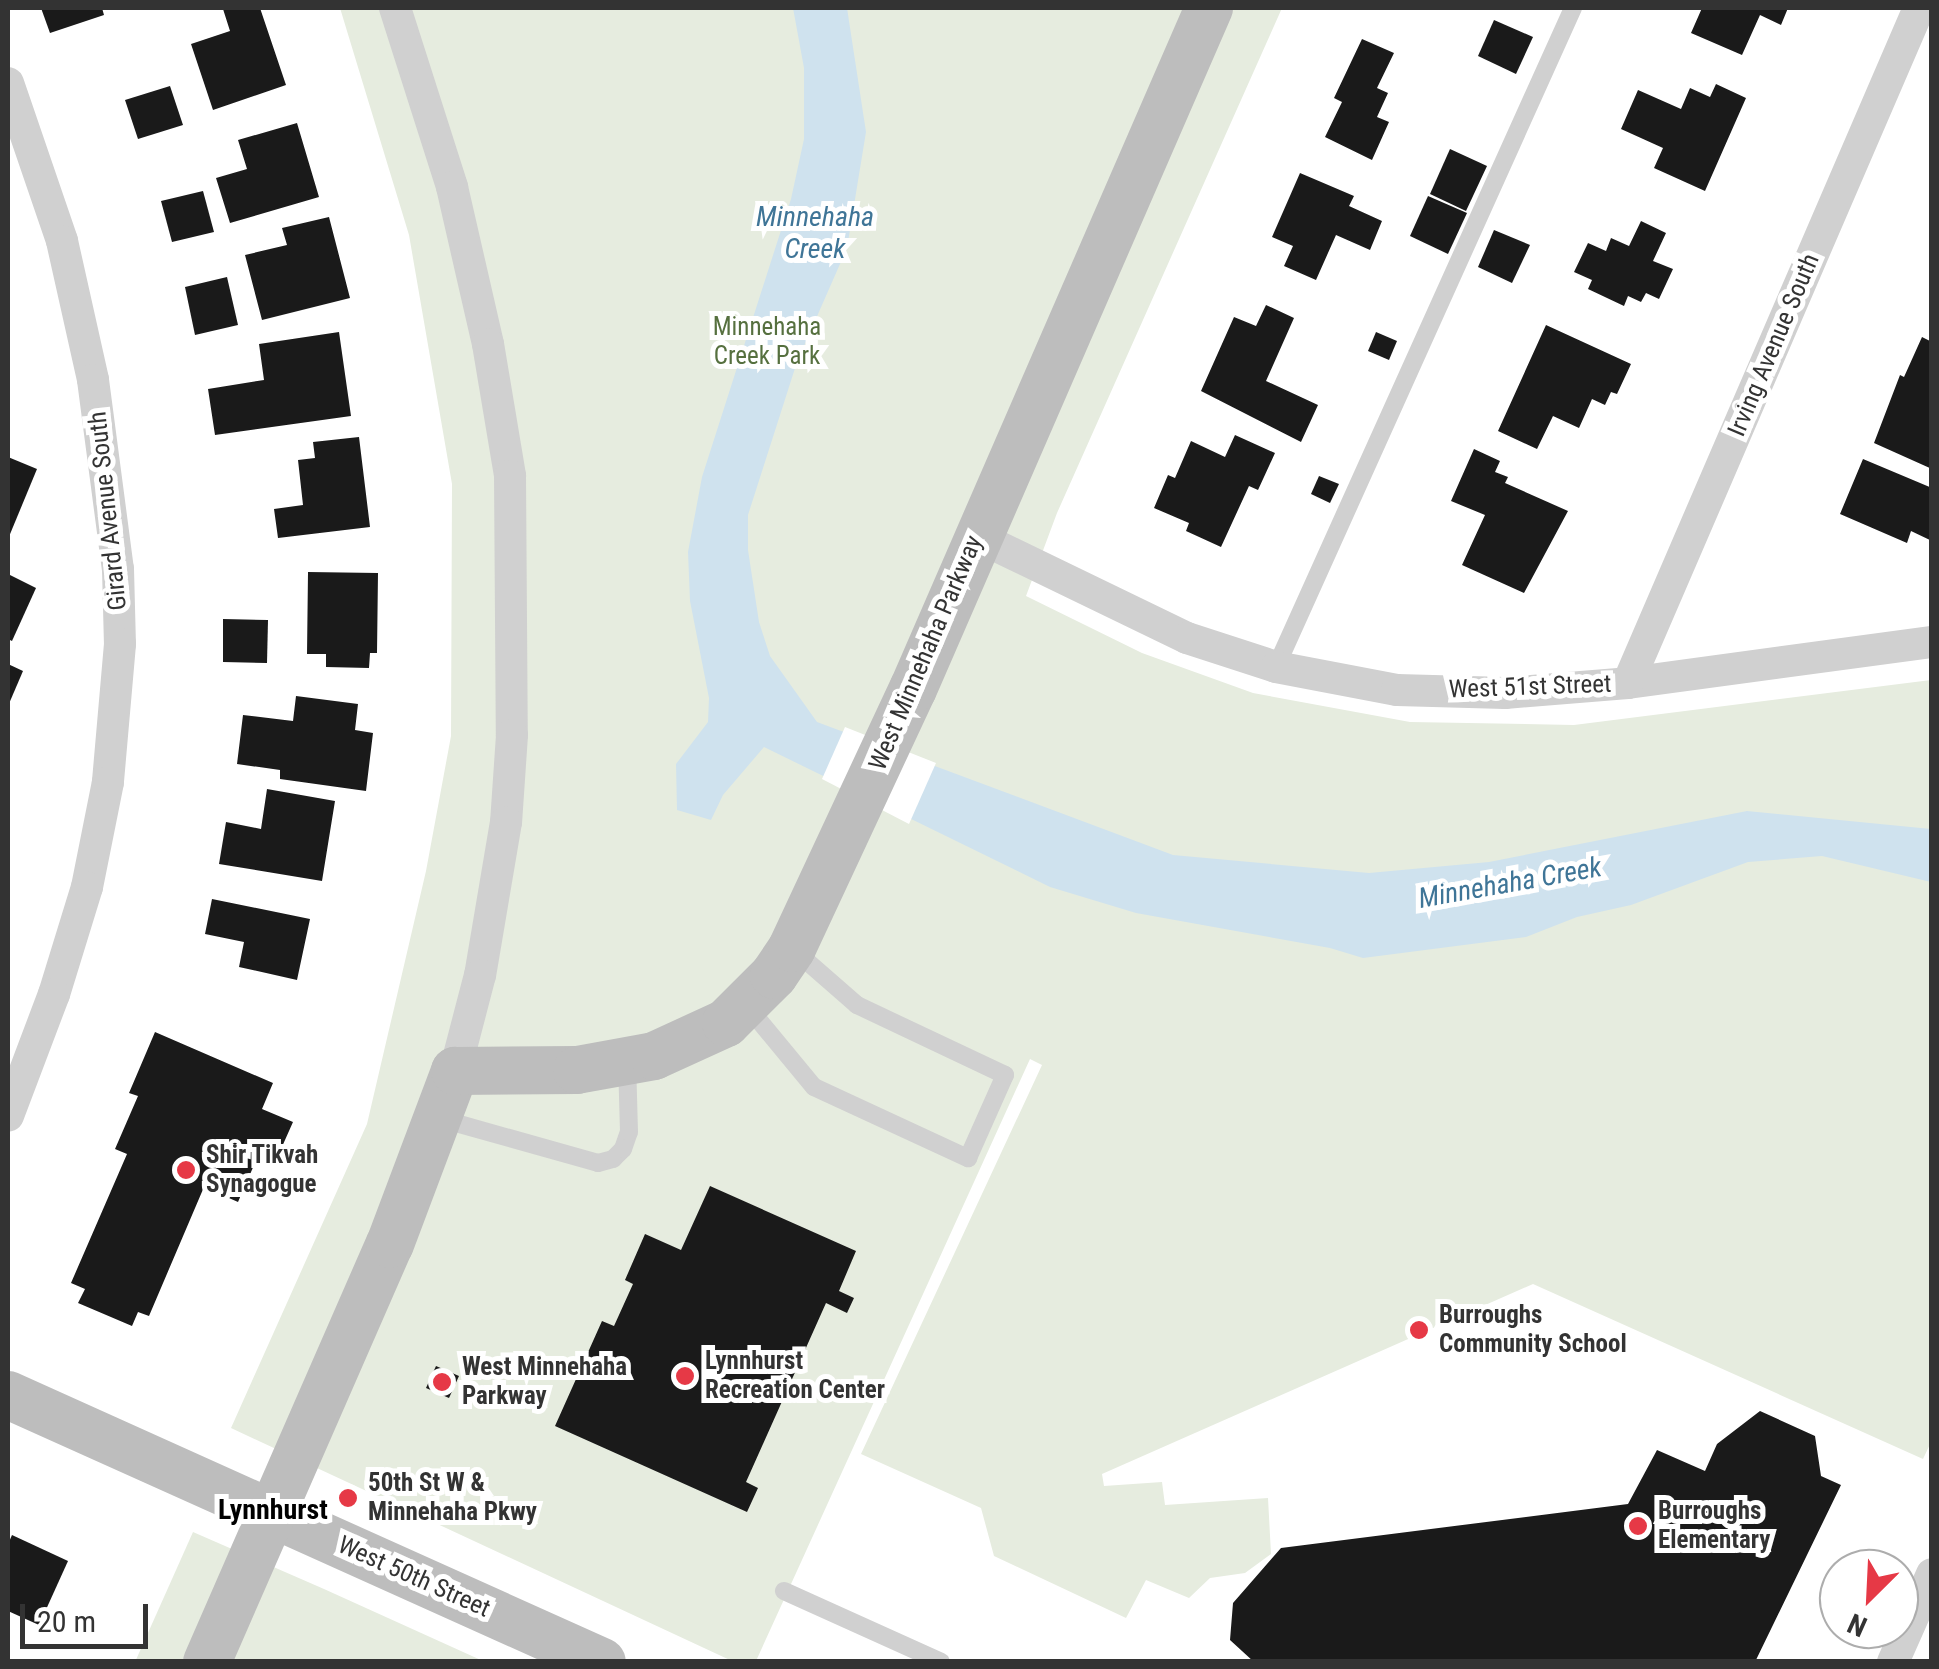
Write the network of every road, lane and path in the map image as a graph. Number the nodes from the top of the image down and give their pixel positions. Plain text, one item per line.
1 (395, 8) edge
2 (1208, 8) edge
3 (1573, 8) edge
4 (1919, 8) edge
5 (8, 83) edge
6 (976, 536) junction
7 (1932, 642) edge
8 (1276, 667) junction
9 (1628, 683) junction
10 (792, 948) junction
11 (746, 1005) junction
12 (627, 1062) junction
13 (455, 1071) junction
14 (8, 1116) edge
15 (437, 1118) junction
16 (8, 1396) edge
17 (274, 1514) junction
18 (1932, 1574) edge
19 (784, 1591) dead end
20 (207, 1662) edge
21 (602, 1662) edge
22 (941, 1662) edge
23 (1893, 1662) edge

1 - 13 street
2 - 6 street, West Minnehaha Parkway
3 - 8 lane
4 - 9 street, Irving Avenue South
5 - 14 street, Girard Avenue South
6 - 8 street, West 51st Street
6 - 10 street, West Minnehaha Parkway
7 - 9 street, West 51st Street
8 - 9 street, West 51st Street
10 - 11 street, West Minnehaha Parkway
10 - 11 lane
11 - 12 street, West Minnehaha Parkway
12 - 13 street, West Minnehaha Parkway
12 - 15 lane
13 - 15 street
15 - 17 street
16 - 17 street, West 50th Street
17 - 20 street
17 - 21 street, West 50th Street
18 - 23 street
19 - 22 lane

